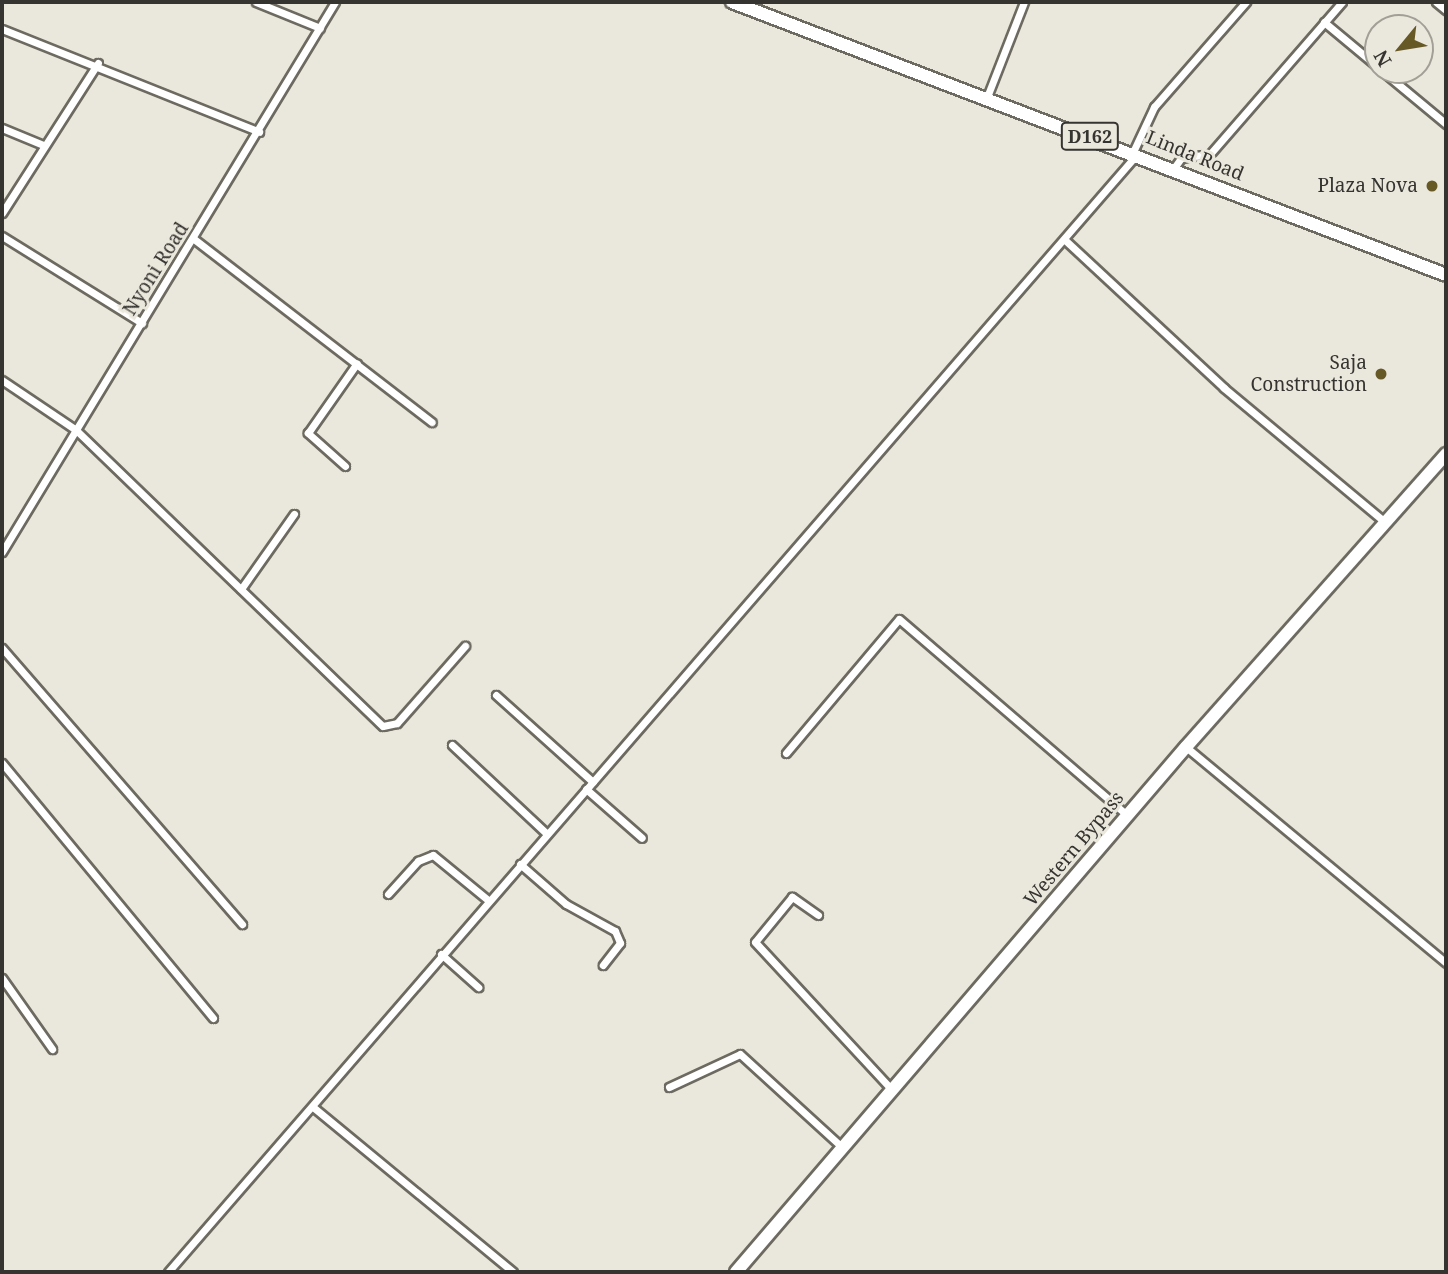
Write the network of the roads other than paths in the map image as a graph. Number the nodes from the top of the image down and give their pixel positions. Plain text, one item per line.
1 (256, 2) edge
2 (335, 2) edge
3 (732, 2) edge
4 (1024, 2) edge
5 (1246, 2) edge
6 (1342, 2) edge
7 (1436, 2) edge
8 (1446, 10) edge
9 (1324, 22) junction
10 (320, 28) junction
11 (2, 29) edge
12 (1364, 56) edge
13 (98, 63) junction
14 (1398, 84) edge
15 (987, 97) junction
16 (1446, 124) edge
17 (2, 128) edge
18 (259, 132) junction
19 (43, 145) junction
20 (1135, 153) junction
21 (1174, 169) junction
22 (2, 213) edge
23 (2, 236) edge
24 (194, 239) junction
25 (1065, 240) junction
26 (1446, 275) edge
27 (142, 323) junction
28 (358, 363) junction
29 (2, 380) edge
30 (432, 422) dead end
31 (76, 430) junction
32 (1446, 454) edge
33 (345, 467) dead end
34 (294, 514) dead end
35 (1385, 522) junction
36 (2, 530) edge
37 (12, 536) junction
38 (2, 551) edge
39 (241, 589) junction
40 (465, 646) dead end
41 (2, 648) edge
42 (496, 695) dead end
43 (452, 745) dead end
44 (1186, 747) junction
45 (786, 752) dead end
46 (2, 763) edge
47 (593, 782) junction
48 (586, 789) junction
49 (1128, 816) junction
50 (547, 834) junction
51 (642, 838) dead end
52 (520, 864) junction
53 (388, 894) dead end
54 (488, 900) junction
55 (818, 915) dead end
56 (242, 924) dead end
57 (441, 954) junction
58 (1446, 963) edge
59 (603, 965) dead end
60 (2, 978) edge
61 (478, 987) dead end
62 (213, 1018) dead end
63 (52, 1049) dead end
64 (669, 1087) dead end
65 (893, 1090) junction
66 (313, 1107) junction
67 (843, 1148) junction
68 (168, 1272) edge
69 (513, 1272) edge
70 (736, 1272) edge

1 - 10 street
2 - 10 street, Nyoni Road
3 - 15 main road, Linda Road / D162
4 - 15 street
5 - 20 street
6 - 9 street
7 - 8 street
9 - 12 street
9 - 21 street
10 - 18 street, Nyoni Road
11 - 13 street
13 - 18 street
13 - 19 street
14 - 16 street
15 - 20 main road, Linda Road / D162
17 - 19 street
18 - 24 street, Nyoni Road
19 - 22 street
20 - 21 main road, Linda Road / D162
20 - 25 street
21 - 26 main road, Linda Road / D162
23 - 27 street
24 - 27 street, Nyoni Road
24 - 28 street
25 - 35 street
25 - 47 street
27 - 31 street, Nyoni Road
28 - 30 street
28 - 33 street
29 - 31 street
31 - 37 street, Nyoni Road
31 - 39 street
32 - 35 main road, Western Bypass
34 - 39 street
35 - 44 main road, Western Bypass
36 - 37 street
37 - 38 street, Nyoni Road
39 - 40 street
41 - 56 street
42 - 47 street
43 - 50 street
44 - 49 main road, Western Bypass
44 - 58 street
45 - 49 street
46 - 62 street
47 - 48 street
48 - 50 street
48 - 51 street
49 - 65 main road, Western Bypass
50 - 52 street
52 - 54 street
52 - 59 street
53 - 54 street
54 - 57 street
55 - 65 street
57 - 61 street
57 - 66 street
60 - 63 street
64 - 67 street
65 - 67 main road, Western Bypass
66 - 68 street
66 - 69 street
67 - 70 main road, Western Bypass

